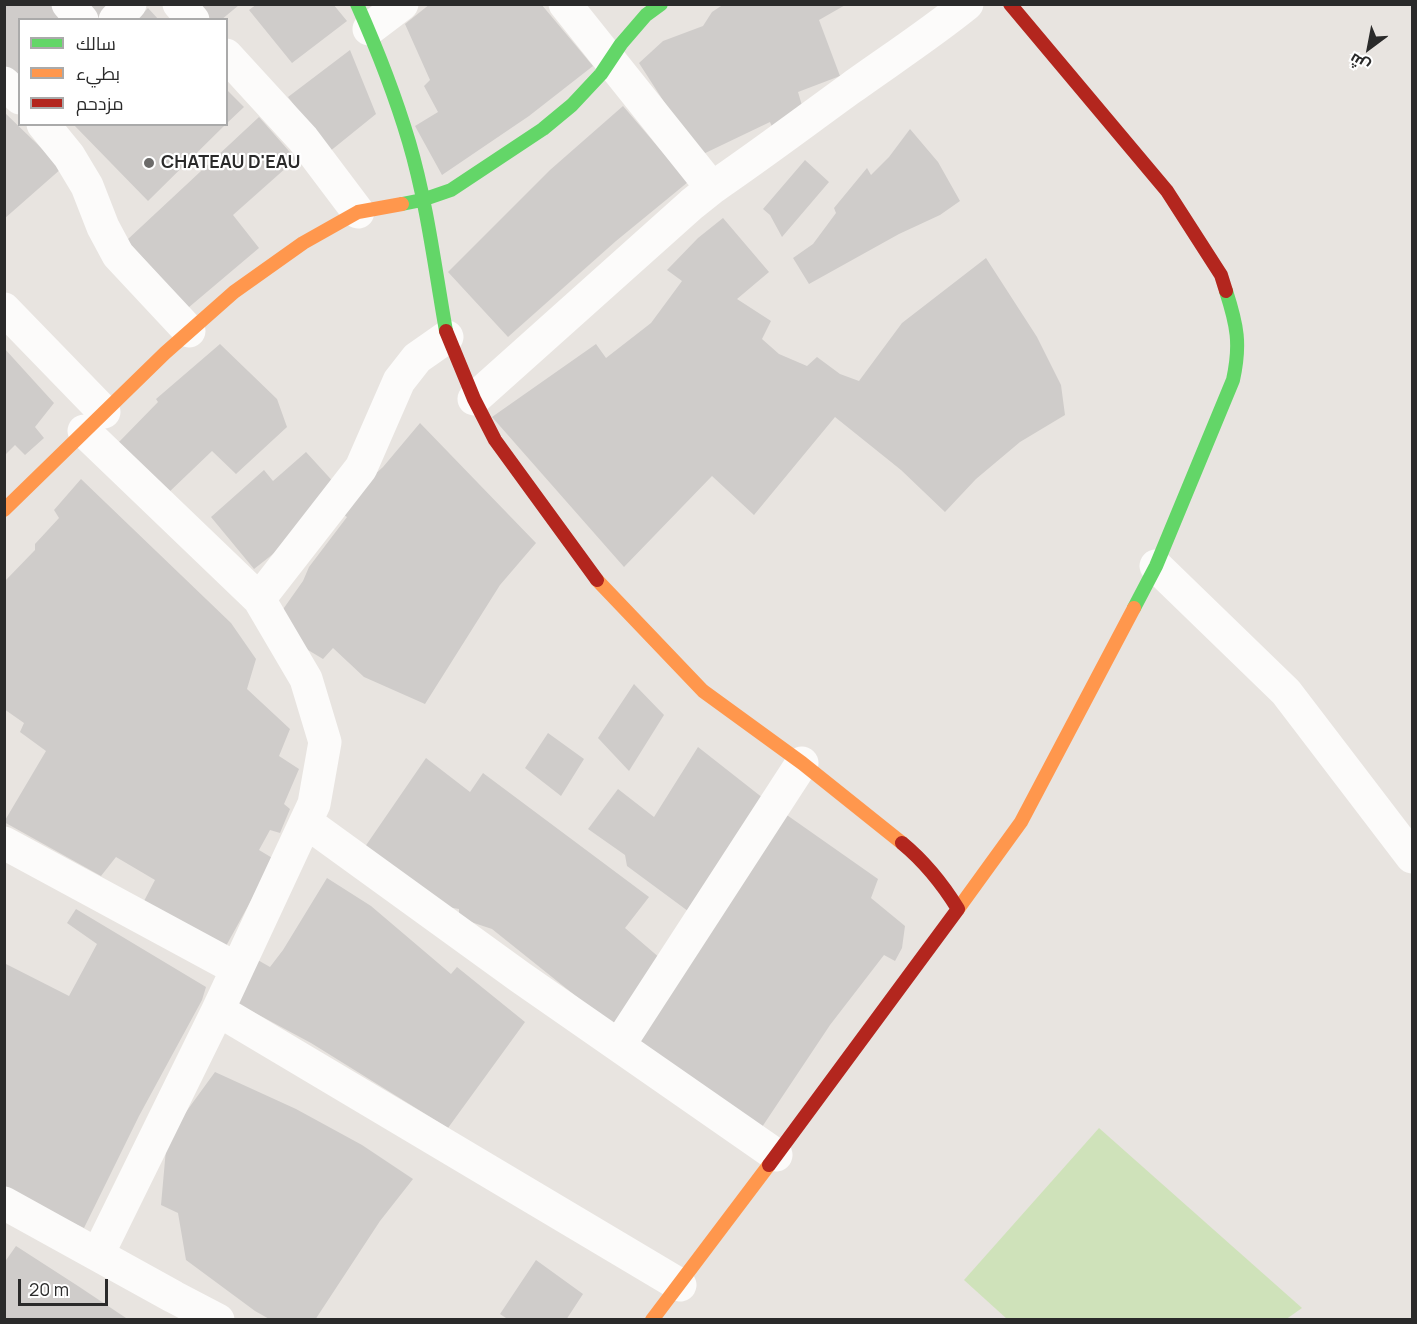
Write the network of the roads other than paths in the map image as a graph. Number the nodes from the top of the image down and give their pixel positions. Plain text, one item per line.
1 (68, 4) edge
2 (130, 4) edge
3 (178, 4) edge
4 (402, 4) edge
5 (565, 4) edge
6 (661, 4) edge
7 (967, 4) edge
8 (1010, 4) edge
9 (363, 17) edge
10 (80, 18) edge
11 (117, 18) edge
12 (191, 18) edge
13 (228, 57) edge
14 (610, 60) junction
15 (4, 83) edge
16 (18, 96) edge
17 (45, 126) edge
18 (712, 188) junction
19 (422, 200) junction
20 (358, 212) junction
21 (4, 309) edge
22 (189, 331) junction
23 (447, 337) junction
24 (474, 399) junction
25 (94, 422) junction
26 (4, 510) edge
27 (1156, 566) junction
28 (258, 599) junction
29 (802, 763) junction
30 (306, 822) junction
31 (4, 843) edge
32 (1413, 857) edge
33 (958, 909) junction
34 (237, 969) junction
35 (218, 1010) junction
36 (619, 1046) junction
37 (776, 1155) junction
38 (4, 1203) edge
39 (98, 1254) junction
40 (680, 1285) junction
41 (167, 1308) edge
42 (218, 1320) edge
43 (652, 1320) edge

1 - 10 street
2 - 11 street
3 - 12 street
4 - 9 street
5 - 14 street
6 - 14 street
7 - 18 street
8 - 27 street
9 - 19 street
13 - 20 street
14 - 18 street
14 - 19 street
15 - 16 street
17 - 22 street
18 - 24 street
19 - 20 street
19 - 23 street
20 - 22 street
21 - 25 street
22 - 25 street
23 - 24 street
23 - 28 street
24 - 29 street
25 - 26 street
25 - 28 street
27 - 32 street
27 - 33 street
28 - 30 street
29 - 33 street
29 - 36 street
30 - 34 street
30 - 36 street
31 - 34 street
33 - 37 street
34 - 35 street
35 - 39 street
35 - 40 street
36 - 37 street
37 - 40 street
38 - 39 street
39 - 41 street
40 - 43 street
41 - 42 street

